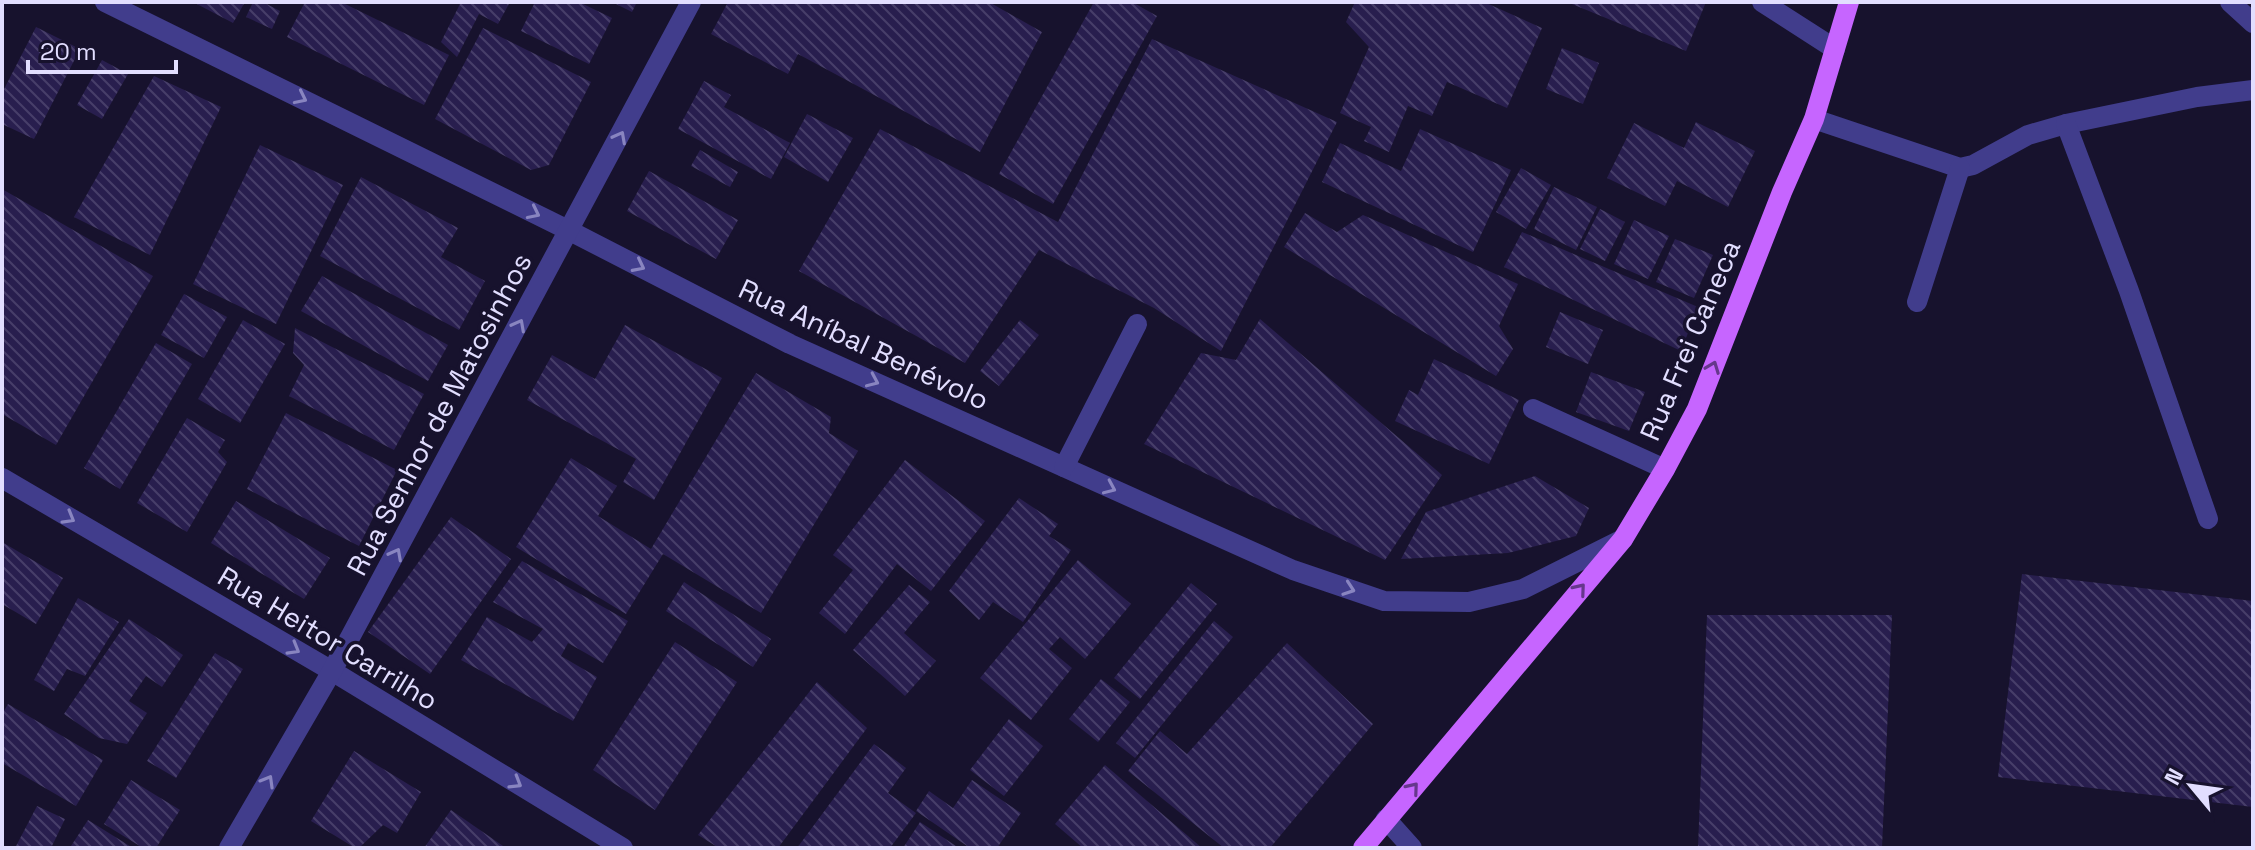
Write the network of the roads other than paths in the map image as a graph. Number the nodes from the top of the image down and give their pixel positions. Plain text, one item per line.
1 (105, 2) edge
2 (691, 2) edge
3 (1762, 2) edge
4 (1849, 2) edge
5 (2230, 2) edge
6 (2253, 23) edge
7 (1835, 49) junction
8 (2253, 90) edge
9 (1814, 119) junction
10 (2066, 124) junction
11 (1960, 168) junction
12 (570, 231) junction
13 (1917, 302) dead end
14 (1137, 324) dead end
15 (1533, 409) dead end
16 (1064, 467) junction
17 (1665, 469) junction
18 (2, 478) edge
19 (2208, 519) dead end
20 (1623, 539) junction
21 (332, 671) junction
22 (1386, 819) junction
23 (229, 848) edge
24 (623, 848) edge
25 (1363, 848) edge
26 (1412, 848) edge

1 -> 12 street, Rua Aníbal Benévolo
12 -> 2 street, Rua Senhor de Matosinhos
3 - 7 street
4 - 7 main road, Rua Frei Caneca
5 - 6 street
7 - 9 main road, Rua Frei Caneca
8 - 10 street
9 - 11 street
17 -> 9 main road, Rua Frei Caneca
10 - 11 street
10 - 19 street
11 - 13 street
12 -> 16 street, Rua Aníbal Benévolo
21 -> 12 street, Rua Senhor de Matosinhos
14 - 16 street
15 - 17 street
16 -> 20 street, Rua Aníbal Benévolo
17 - 20 main road, Rua Frei Caneca
18 -> 21 street, Rua Heitor Carrilho
22 -> 20 main road, Rua Frei Caneca
23 -> 21 street, Rua Senhor de Matosinhos
21 -> 24 street, Rua Heitor Carrilho
22 - 25 main road, Rua Frei Caneca
22 - 26 street

